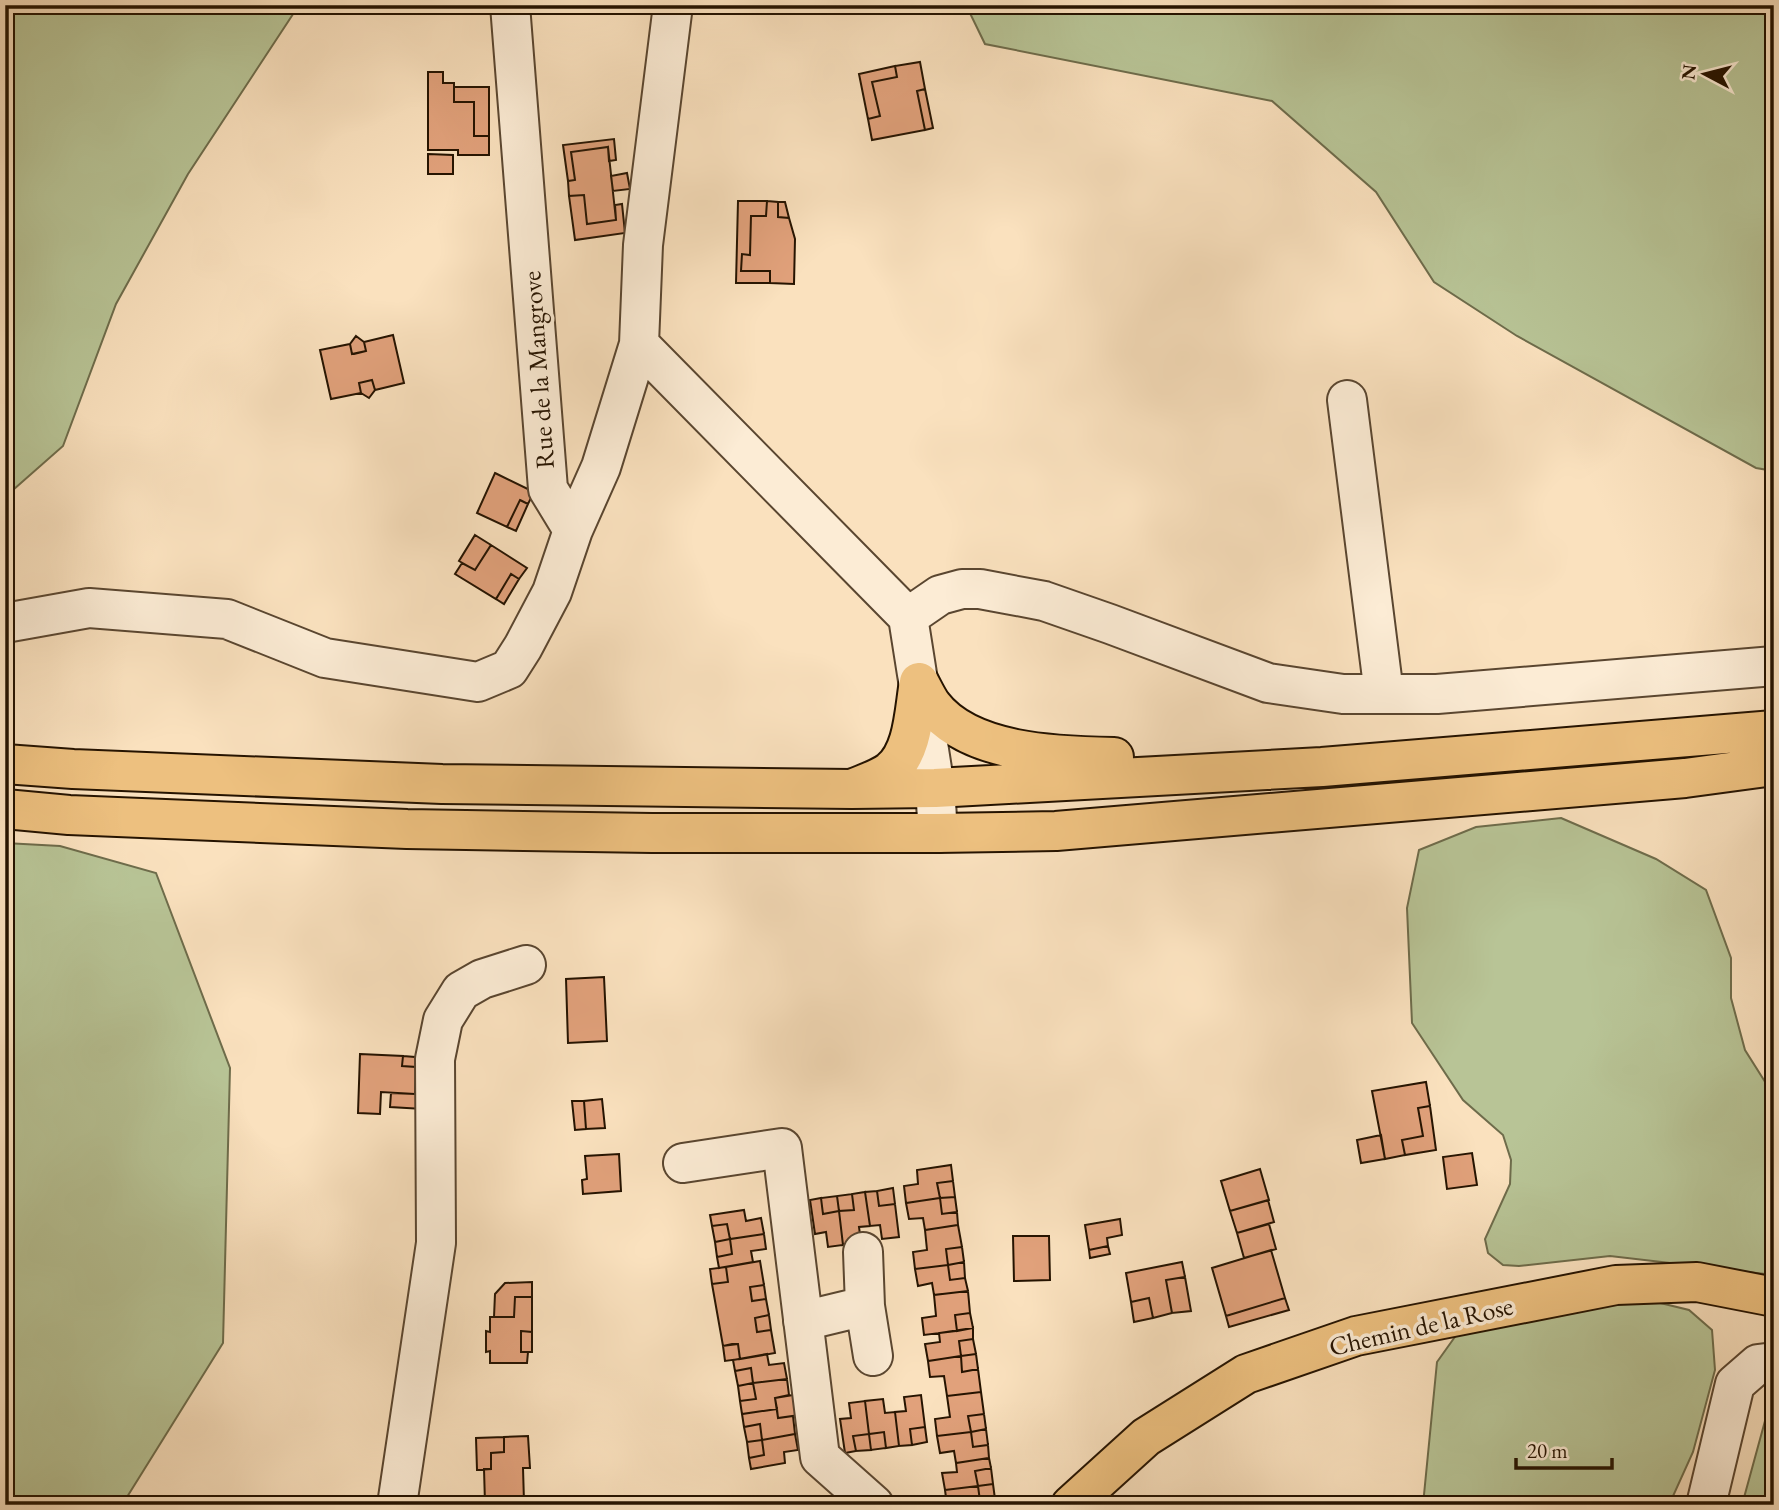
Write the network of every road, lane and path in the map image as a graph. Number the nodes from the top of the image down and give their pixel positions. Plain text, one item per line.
1 (510, 5) edge
2 (673, 5) edge
3 (639, 344) junction
4 (1347, 400) dead end
5 (573, 530) junction
6 (908, 617) junction
7 (5, 622) edge
8 (1774, 666) edge
9 (919, 681) junction
10 (1384, 694) junction
11 (1774, 730) edge
12 (5, 764) edge
13 (1774, 766) edge
14 (1322, 767) junction
15 (933, 772) junction
16 (852, 789) junction
17 (5, 809) edge
18 (938, 833) junction
19 (526, 965) dead end
20 (683, 1163) dead end
21 (863, 1252) dead end
22 (1774, 1297) edge
23 (865, 1306) junction
24 (803, 1321) junction
25 (873, 1356) dead end
26 (1774, 1362) edge
27 (397, 1505) edge
28 (874, 1505) edge
29 (1071, 1505) edge
30 (1706, 1505) edge

1 - 5 street, Rue de la Mangrove
2 - 3 street, Rue de la Mangrove
3 - 5 street, Rue de la Mangrove
3 - 6 street
4 - 10 street
5 - 7 street
6 - 9 street
6 - 10 street
8 - 10 street
9 - 14 main road
9 - 15 street
9 - 16 main road
11 - 14 main road
12 - 16 main road
13 - 18 main road
14 - 15 main road
15 - 16 main road
15 - 18 street
17 - 18 main road
19 - 27 street
20 - 24 street
21 - 23 street
22 - 29 main road, Chemin de la Rose
23 - 24 street
23 - 25 street
24 - 28 street
26 - 30 street

